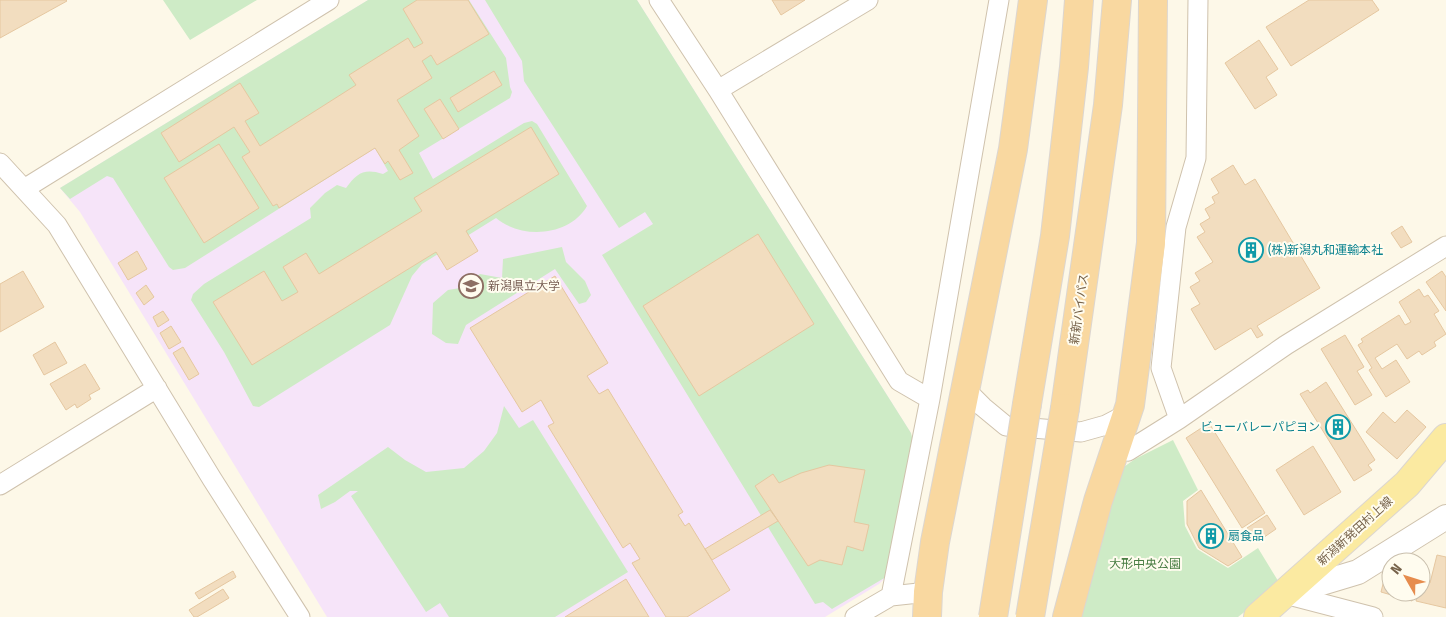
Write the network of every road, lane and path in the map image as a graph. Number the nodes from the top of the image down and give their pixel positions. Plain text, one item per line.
1 (329, 0) edge
2 (659, 0) edge
3 (868, 0) edge
4 (999, 0) edge
5 (1033, 0) edge
6 (1079, 0) edge
7 (1117, 0) edge
8 (1153, 0) edge
9 (1198, 0) edge
10 (718, 90) junction
11 (9, 178) edge
12 (1446, 246) edge
13 (156, 388) junction
14 (966, 390) junction
15 (930, 399) junction
16 (1127, 414) junction
17 (1179, 420) junction
18 (1446, 438) edge
19 (1117, 444) junction
20 (0, 485) edge
21 (1446, 518) edge
22 (1285, 594) junction
23 (891, 596) junction
24 (928, 604) edge
25 (300, 617) edge
26 (855, 617) edge
27 (920, 617) edge
28 (992, 617) edge
29 (1030, 617) edge
30 (1067, 617) edge
31 (1258, 617) edge
32 (1373, 617) edge

1 - 11 street
2 - 10 street
3 - 10 street
4 - 15 street
5 - 14 highway
6 - 28 highway, bridge
7 - 29 highway, 新新バイパス, bridge
8 - 16 highway
9 - 17 street
10 - 15 street
11 - 13 street
12 - 17 street
13 - 20 street
13 - 25 street
14 - 16 street
14 - 24 highway
15 - 23 street
16 - 19 highway
17 - 19 street
18 - 22 main road, 新潟新発田村上線
19 - 30 highway
21 - 22 street
22 - 31 main road, 新潟新発田村上線
22 - 32 street
23 - 24 street
23 - 26 street
24 - 27 highway

